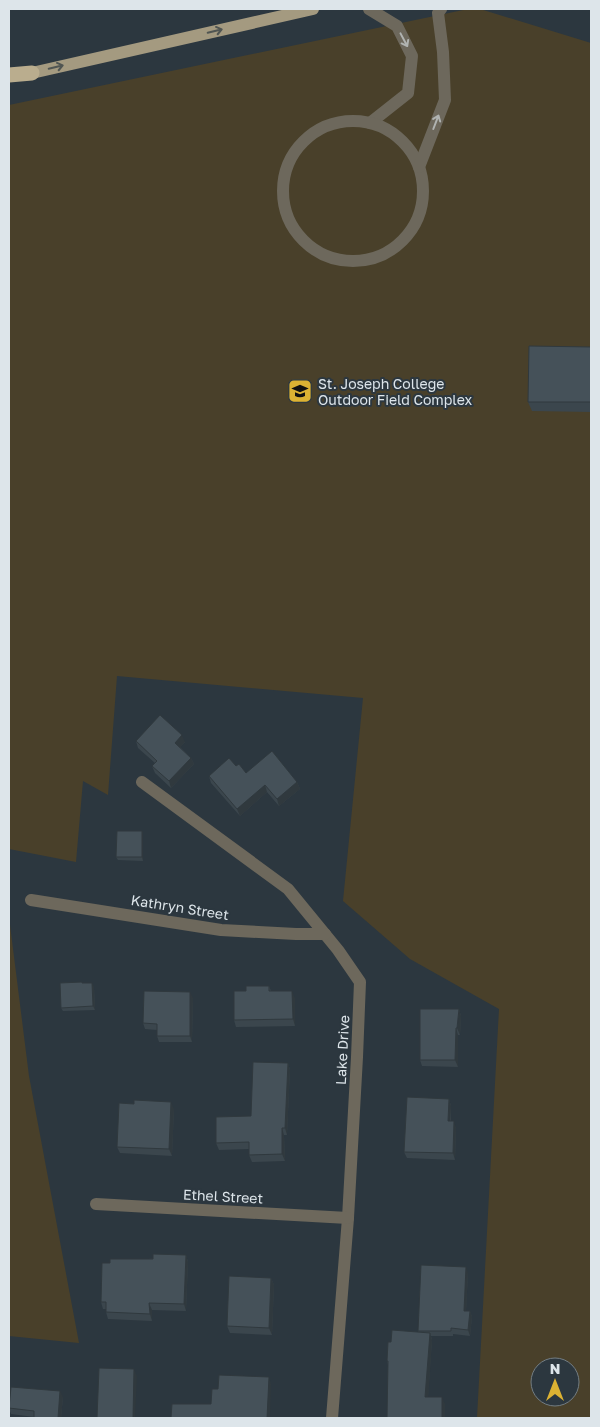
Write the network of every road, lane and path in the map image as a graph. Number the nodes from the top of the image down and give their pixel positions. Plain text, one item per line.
1 (313, 9) edge
2 (369, 9) edge
3 (441, 9) edge
4 (32, 73) joint
5 (9, 76) edge
6 (370, 123) junction
7 (419, 167) junction
8 (142, 782) dead end
9 (31, 900) dead end
10 (325, 934) junction
11 (96, 1204) dead end
12 (348, 1218) junction
13 (332, 1418) edge

4 -> 1 main road
2 -> 6 street
7 -> 3 street
4 - 5 highway
6 - 7 street
6 - 7 street
8 - 10 street, Lake Drive
9 - 10 street, Kathryn Street
10 - 12 street, Lake Drive
11 - 12 street, Ethel Street
12 - 13 street, Lake Drive

